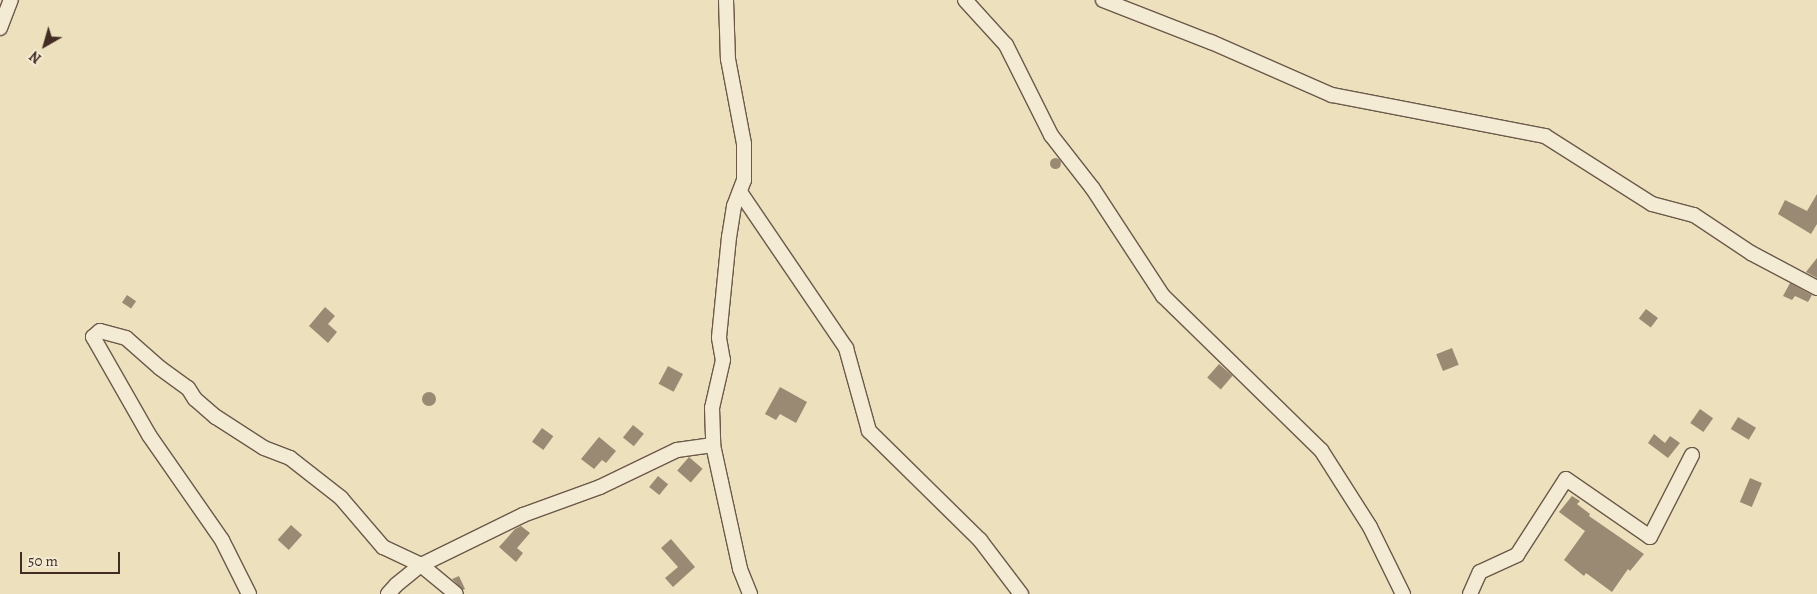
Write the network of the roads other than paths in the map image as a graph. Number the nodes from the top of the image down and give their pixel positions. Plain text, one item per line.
1 (11, 0) edge
2 (726, 0) edge
3 (965, 0) edge
4 (1103, 0) edge
5 (0, 28) edge
6 (740, 192) junction
7 (1817, 288) edge
8 (712, 445) junction
9 (1692, 455) dead end
10 (421, 565) junction
11 (249, 594) edge
12 (388, 594) edge
13 (456, 594) edge
14 (750, 594) edge
15 (1021, 594) edge
16 (1403, 594) edge
17 (1470, 594) edge

1 - 5 street
2 - 6 street
3 - 16 street
4 - 7 street
6 - 8 street
6 - 15 street
8 - 10 street
8 - 14 street
9 - 17 street
10 - 11 street
10 - 12 street
10 - 13 street

